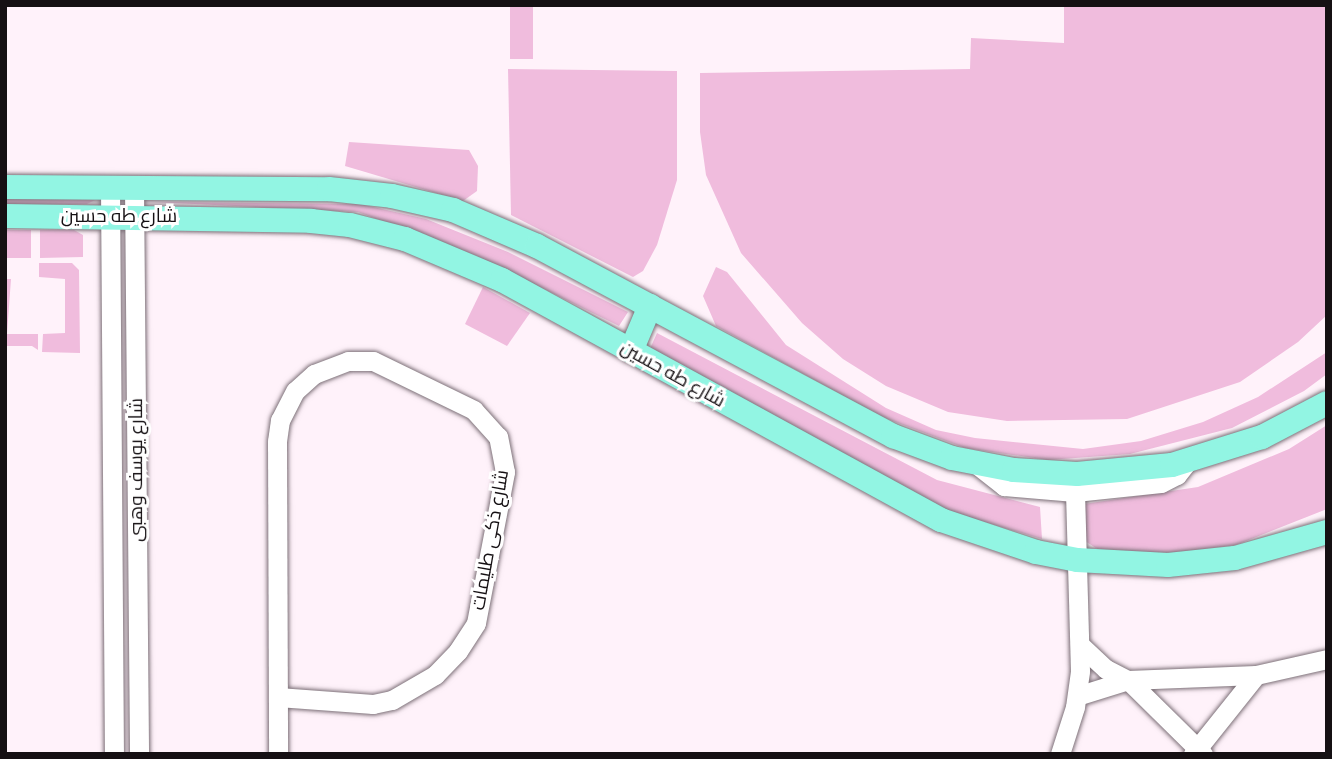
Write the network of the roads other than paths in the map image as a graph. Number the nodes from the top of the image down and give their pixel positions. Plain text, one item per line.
1 (5, 187) edge
2 (122, 187) junction
3 (5, 216) edge
4 (122, 216) junction
5 (650, 306) junction
6 (631, 351) junction
7 (1327, 403) edge
8 (1188, 461) junction
9 (976, 464) junction
10 (1075, 492) junction
11 (1327, 532) edge
12 (1077, 560) junction
13 (1080, 645) junction
14 (1327, 659) edge
15 (1256, 675) junction
16 (1128, 680) junction
17 (1077, 696) junction
18 (278, 698) junction
19 (1198, 752) edge
20 (114, 754) edge
21 (139, 754) edge
22 (278, 754) edge
23 (1060, 754) edge

1 - 2 main road, شارع طه حسين
2 - 4 street, شارع يوسف وهبى
2 - 5 main road, شارع طه حسين
3 - 4 main road, شارع طه حسين
4 - 6 main road, شارع طه حسين
4 - 20 street, شارع يوسف وهبى
4 - 21 street, شارع يوسف وهبى
5 - 6 main road
5 - 9 main road, شارع طه حسين
6 - 12 main road, شارع طه حسين
7 - 8 main road, شارع طه حسين
8 - 9 main road, شارع طه حسين
8 - 10 street
9 - 10 street
10 - 12 street
11 - 12 main road, شارع طه حسين
12 - 13 street
13 - 16 street
13 - 17 street
14 - 15 street
15 - 16 street
15 - 19 street
16 - 17 street
16 - 19 street
17 - 23 street
18 - 18 street, شارع ذكى طليمات
18 - 22 street, شارع ذكى طليمات

